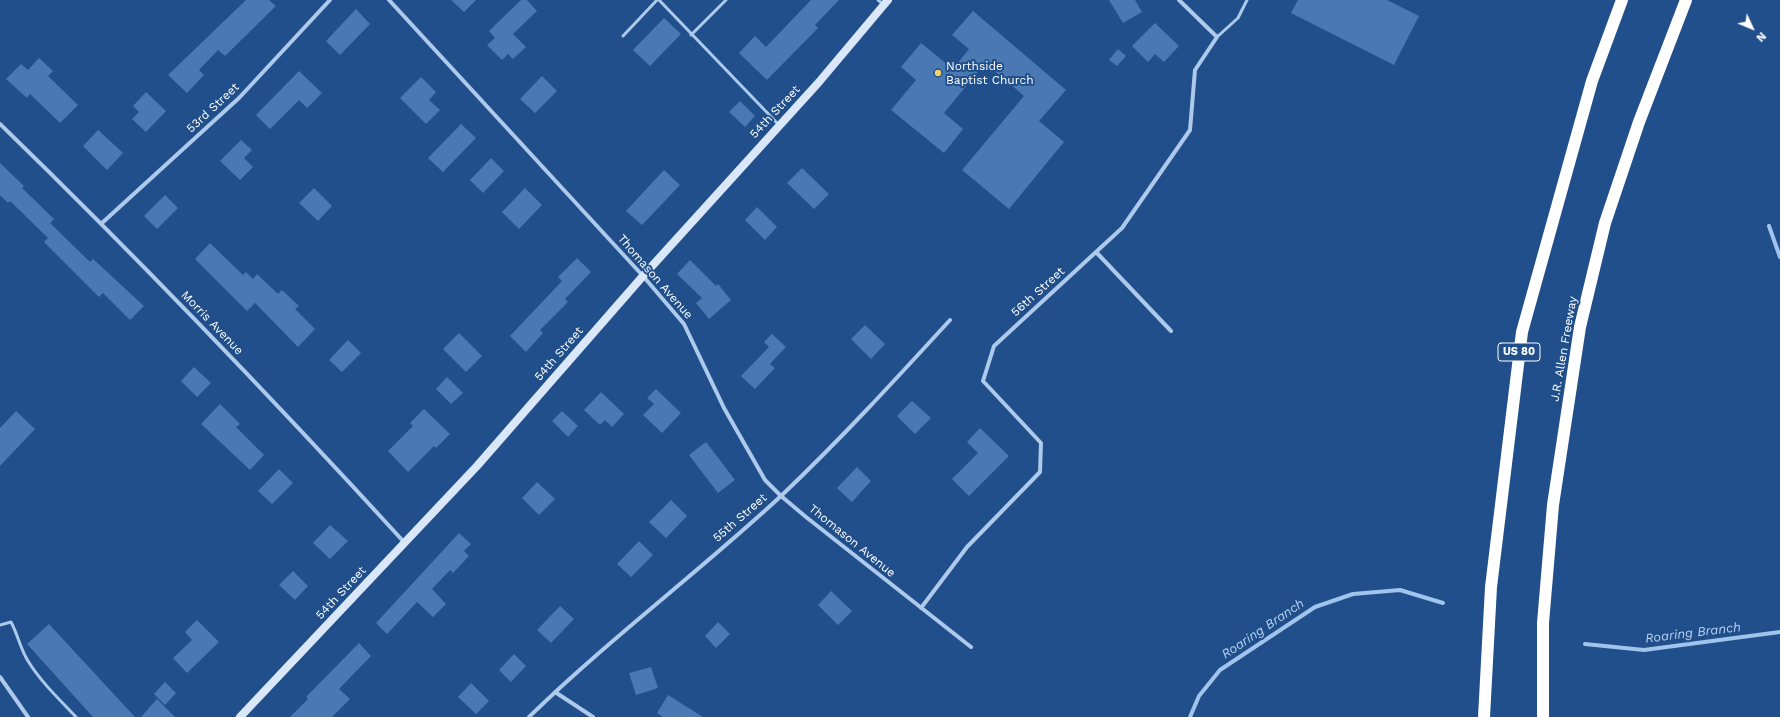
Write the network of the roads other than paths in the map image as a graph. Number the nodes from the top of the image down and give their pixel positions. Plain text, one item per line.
1 (330, 0) edge
2 (389, 0) edge
3 (658, 0) edge
4 (726, 0) edge
5 (1179, 0) edge
6 (1247, 0) edge
7 (1622, 0) edge
8 (1686, 0) edge
9 (884, 2) edge
10 (691, 35) junction
11 (623, 36) dead end
12 (1217, 37) junction
13 (0, 124) edge
14 (779, 125) junction
15 (102, 223) junction
16 (1096, 252) junction
17 (642, 276) junction
18 (950, 320) dead end
19 (1171, 331) dead end
20 (781, 496) junction
21 (404, 542) junction
22 (920, 608) junction
23 (0, 625) edge
24 (971, 647) dead end
25 (1543, 676) junction
26 (0, 677) edge
27 (555, 692) junction
28 (28, 717) edge
29 (76, 717) edge
30 (240, 717) edge
31 (530, 717) edge
32 (592, 717) edge
33 (1484, 717) edge
34 (1543, 717) edge
35 (1548, 717) edge

1 - 15 street, 53rd Street
2 - 17 street, Thomason Avenue
3 - 10 lane
3 - 11 lane
4 - 10 lane
5 - 12 street
6 - 12 lane
7 - 33 highway, US 80
8 - 25 highway, J.R. Allen Freeway
9 - 14 main road, 54th Street
10 - 14 lane
12 - 16 street, 56th Street
13 - 15 street, Morris Avenue
14 - 17 main road, 54th Street
15 - 21 street, Morris Avenue
16 - 19 street
16 - 22 street, 56th Street
17 - 20 street, Thomason Avenue
17 - 21 main road, 54th Street
18 - 20 street, 55th Street
20 - 22 street, Thomason Avenue
20 - 27 street, 55th Street
21 - 30 main road, 54th Street
22 - 24 street, Thomason Avenue
23 - 29 lane
25 - 34 highway, J.R. Allen Freeway
25 - 35 highway
26 - 28 street
27 - 31 street, 55th Street
27 - 32 street

